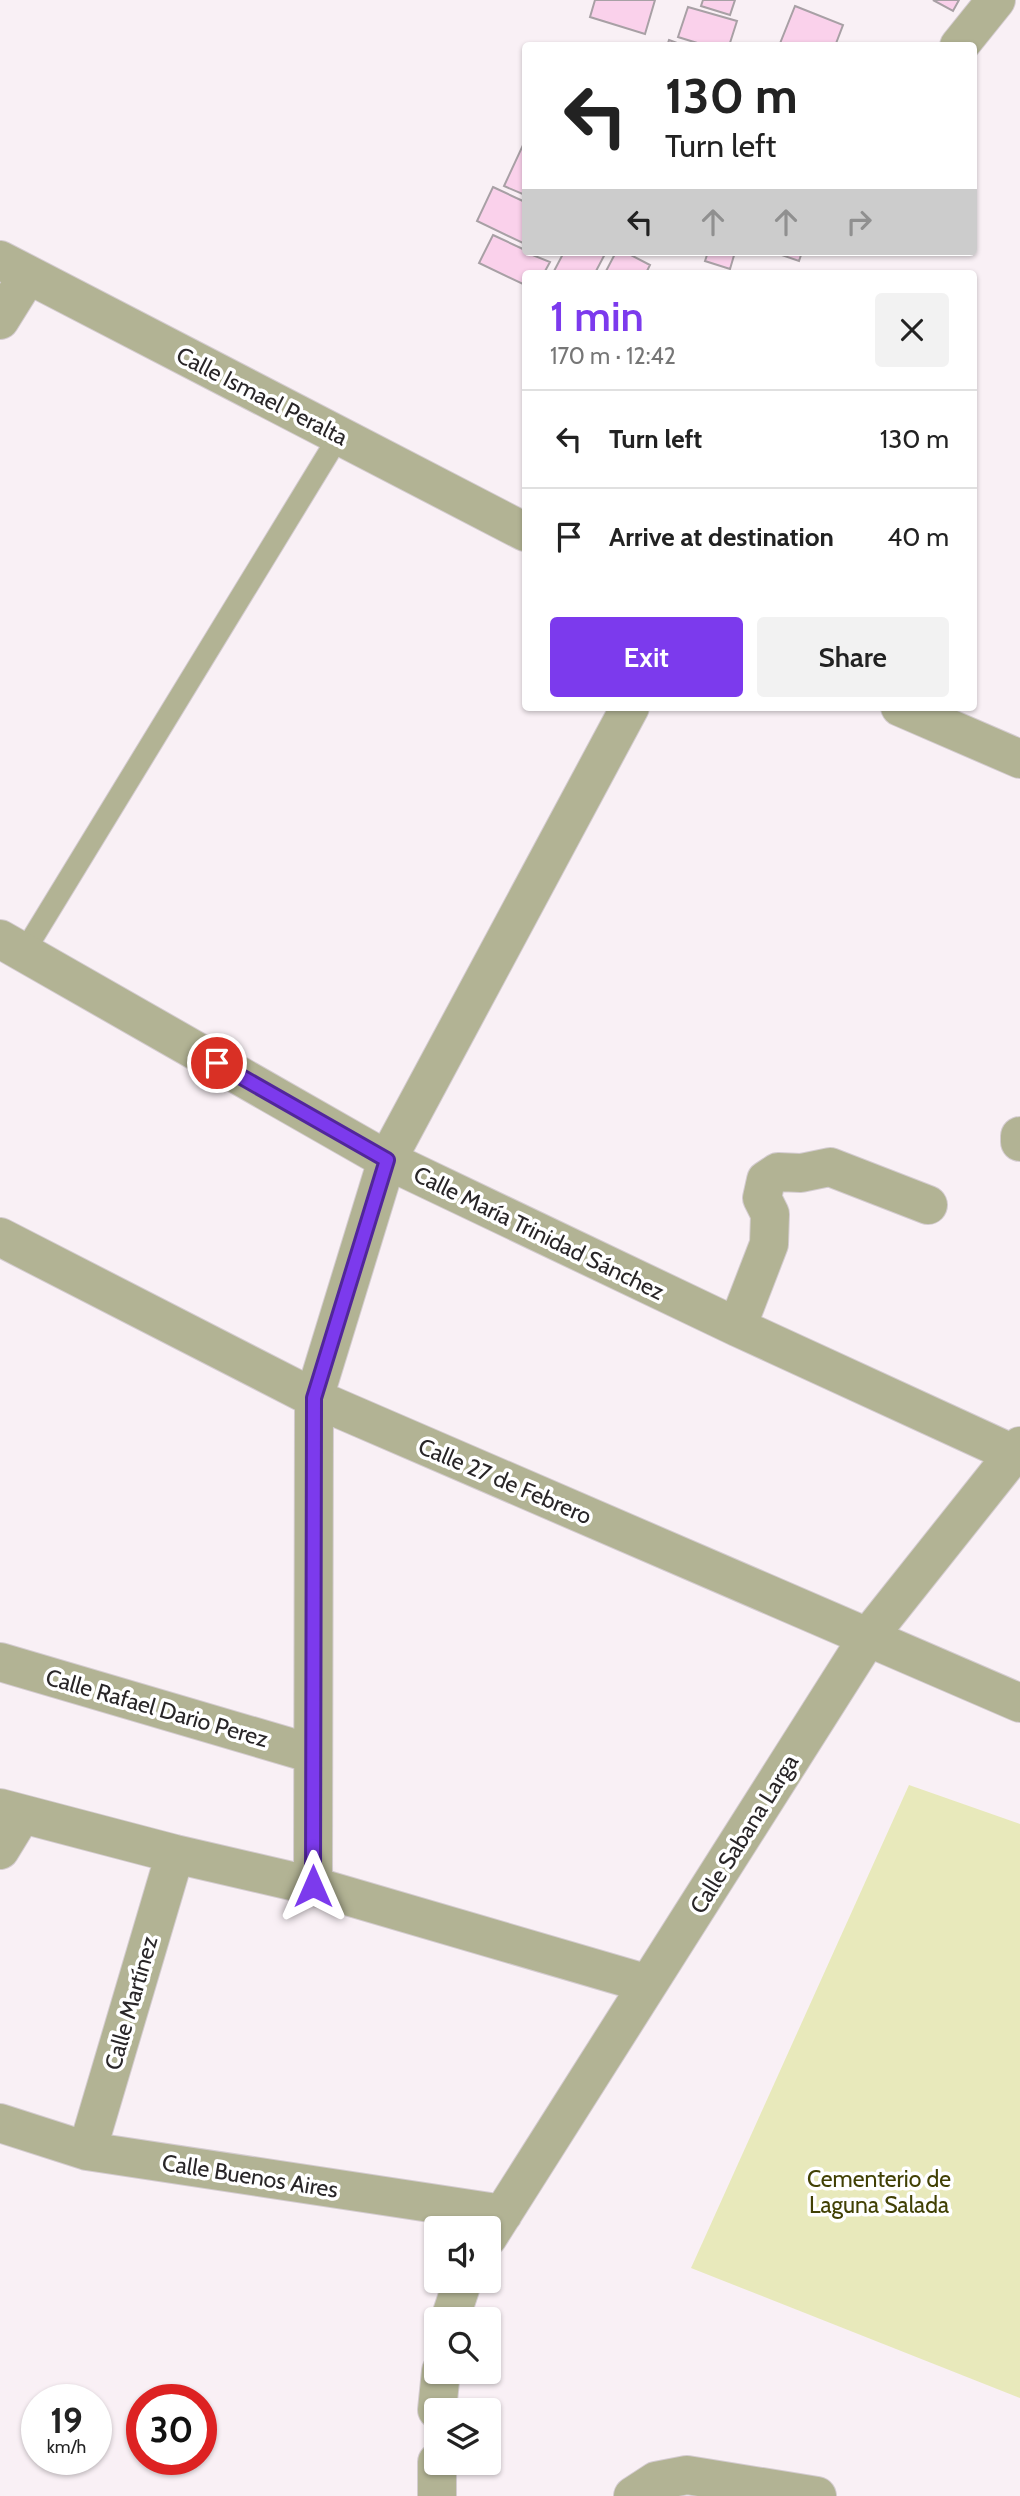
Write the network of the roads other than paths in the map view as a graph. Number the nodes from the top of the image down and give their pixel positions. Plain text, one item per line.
1 (996, 0) edge
2 (962, 42) edge
3 (14, 268) edge
4 (0, 320) edge
5 (339, 436) junction
6 (522, 530) edge
7 (628, 711) edge
8 (909, 711) edge
9 (1020, 759) edge
10 (12, 946) edge
11 (1020, 1136) edge
12 (1020, 1142) edge
13 (387, 1160) junction
14 (928, 1205) dead end
15 (0, 1237) edge
16 (737, 1327) junction
17 (314, 1398) junction
18 (1018, 1452) edge
19 (868, 1637) junction
20 (0, 1662) edge
21 (1020, 1703) edge
22 (313, 1754) junction
23 (11, 1811) edge
24 (0, 1850) edge
25 (175, 1854) junction
26 (313, 1886) junction
27 (649, 1984) junction
28 (0, 2123) edge
29 (87, 2151) junction
30 (446, 2216) edge
31 (501, 2217) edge
32 (648, 2491) edge
33 (817, 2496) edge

1 - 2 street
3 - 4 street
3 - 5 street, Calle Ismael Peralta
5 - 6 street, Calle Ismael Peralta
5 - 10 lane
7 - 13 street
8 - 9 street
10 - 13 street, Calle María Trinidad Sánchez
11 - 12 street
13 - 16 street, Calle María Trinidad Sánchez
13 - 17 street
14 - 16 street
15 - 17 street, Calle 27 de Febrero
16 - 18 street, Calle María Trinidad Sánchez
17 - 19 street, Calle 27 de Febrero
17 - 22 street
18 - 19 street, Calle Sabana Larga
19 - 21 street, Calle 27 de Febrero
19 - 27 street, Calle Sabana Larga
20 - 22 street, Calle Rafael Dario Perez
22 - 26 street
23 - 24 street
23 - 25 street
25 - 26 street
25 - 29 street, Calle Martínez
26 - 27 street
27 - 31 street, Calle Sabana Larga
28 - 29 street, Calle Buenos Aires
29 - 30 street, Calle Buenos Aires
32 - 33 street

